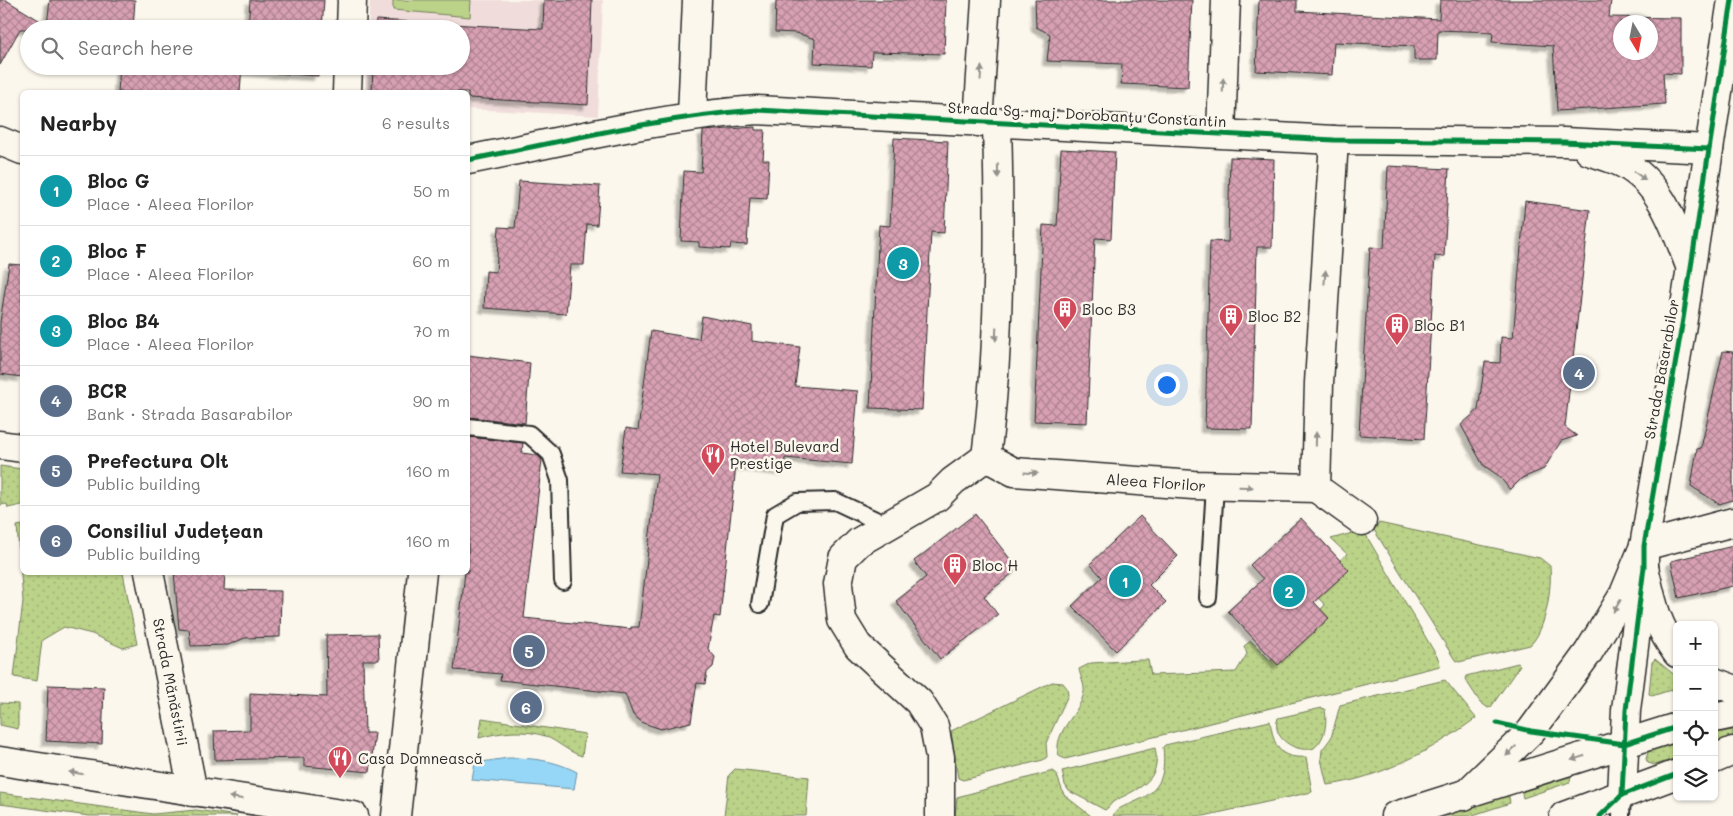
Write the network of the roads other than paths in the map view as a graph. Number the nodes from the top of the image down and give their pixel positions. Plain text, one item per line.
1 (352, 0) edge
2 (697, 0) edge
3 (986, 0) edge
4 (1226, 0) edge
5 (1732, 0) edge
6 (351, 20) edge
7 (348, 75) edge
8 (347, 90) edge
9 (692, 116) junction
10 (988, 122) junction
11 (1221, 134) junction
12 (1334, 140) junction
13 (0, 141) edge
14 (1564, 142) junction
15 (20, 149) edge
16 (1709, 149) junction
17 (470, 160) edge
18 (1691, 267) junction
19 (470, 427) edge
20 (0, 445) edge
21 (20, 448) edge
22 (986, 457) junction
23 (1214, 486) junction
24 (1316, 488) junction
25 (1362, 521) dead end
26 (1733, 522) edge
27 (888, 526) junction
28 (1644, 556) junction
29 (150, 575) edge
30 (422, 575) edge
31 (563, 581) dead end
32 (1208, 598) dead end
33 (760, 604) dead end
34 (1673, 647) edge
35 (1718, 683) edge
36 (1733, 689) edge
37 (1733, 714) edge
38 (1718, 717) edge
39 (1673, 728) edge
40 (1624, 744) junction
41 (1733, 751) edge
42 (1718, 757) edge
43 (0, 761) edge
44 (1673, 776) edge
45 (193, 792) junction
46 (1464, 796) junction
47 (1622, 806) edge
48 (354, 816) edge
49 (396, 816) edge
50 (940, 816) edge
51 (1396, 816) edge
52 (1564, 816) edge

1 - 6 street
2 - 9 street
10 -> 3 street
11 -> 4 street
5 - 16 street, Strada Basarabilor
7 - 8 street
9 - 10 street, Strada Sg. maj. Dorobanțu Constantin
9 - 17 street, Strada Sg. maj. Dorobanțu Constantin
10 - 11 street, Strada Sg. maj. Dorobanțu Constantin
10 -> 22 street
11 - 12 street, Strada Sg. maj. Dorobanțu Constantin
12 - 14 street, Strada Sg. maj. Dorobanțu Constantin
24 -> 12 street
13 - 15 street
14 - 16 street, Strada Sg. maj. Dorobanțu Constantin
14 -> 18 street
16 - 18 street, Strada Basarabilor
18 - 28 street, Strada Basarabilor
19 - 31 lane
20 - 21 street
22 -> 23 street, Aleea Florilor
22 - 27 street
23 -> 24 street, Aleea Florilor
23 - 32 lane
24 - 25 street
26 - 28 street
27 - 33 lane
27 - 50 street
28 - 34 street
28 - 40 street, Strada Basarabilor
28 -> 46 street
29 - 45 street, Strada Mănăstirii
30 - 49 street
35 - 36 street
37 - 38 street
39 - 40 street
40 -> 46 street
40 - 47 street, Strada Basarabilor
41 - 42 street
45 -> 43 street
44 - 47 street
48 -> 45 street
46 - 51 street
47 - 52 street

